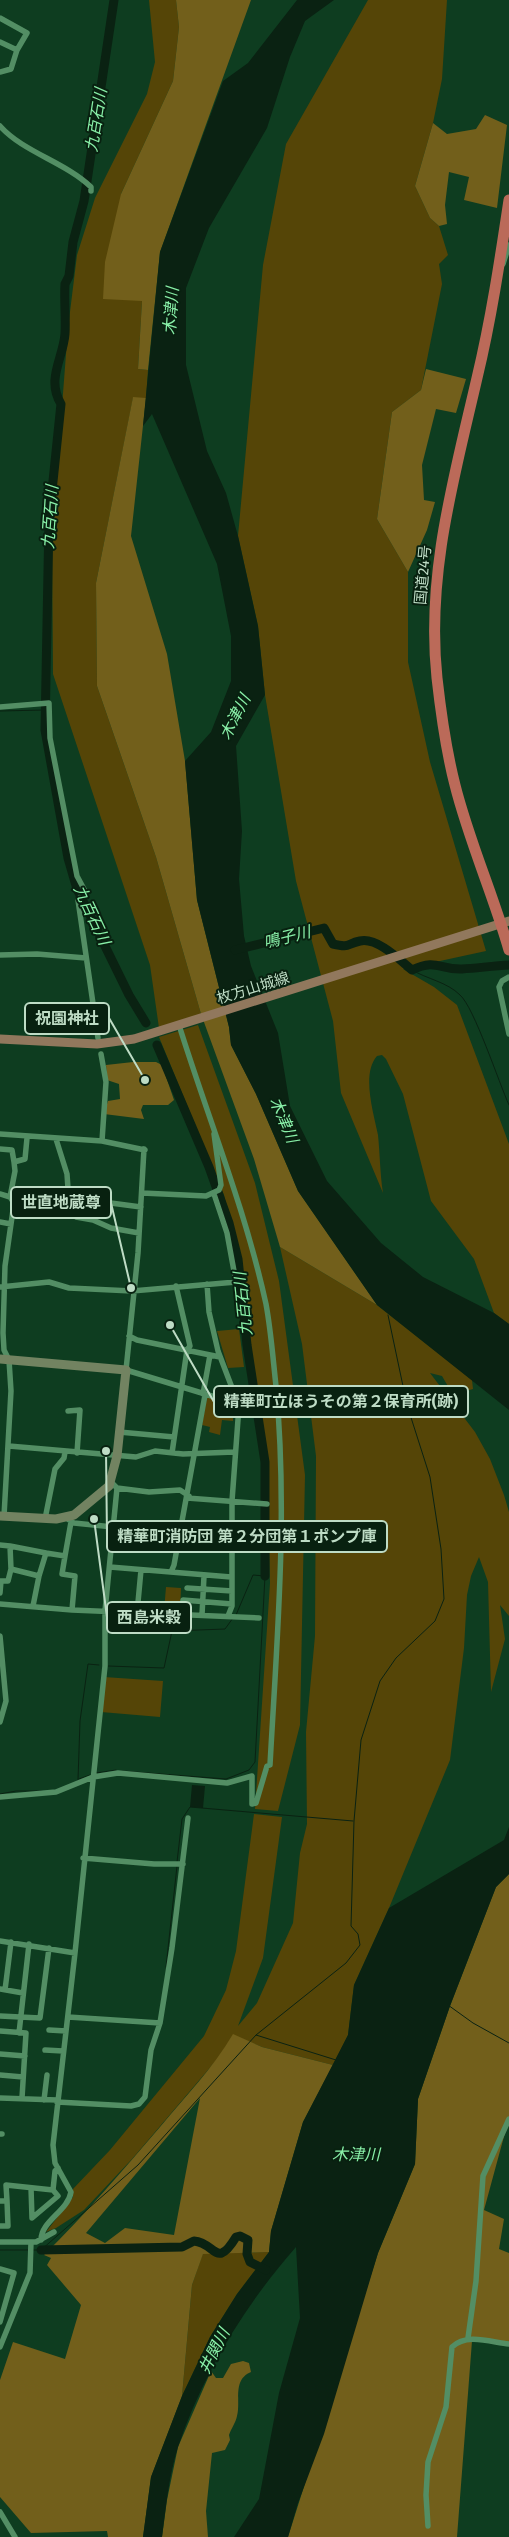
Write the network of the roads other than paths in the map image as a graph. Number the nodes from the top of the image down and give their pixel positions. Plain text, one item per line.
1 (0, 18) edge
2 (0, 42) edge
3 (17, 50) junction
4 (0, 67) edge
5 (3, 71) edge
6 (0, 126) edge
7 (91, 189) dead end
8 (509, 200) edge
9 (509, 245) edge
10 (498, 274) junction
11 (0, 706) edge
12 (502, 924) edge
13 (509, 948) edge
14 (0, 954) edge
15 (86, 958) junction
16 (509, 977) edge
17 (180, 1025) junction
18 (509, 1034) edge
19 (98, 1038) dead end
20 (0, 1039) edge
21 (101, 1054) dead end
22 (214, 1130) junction
23 (0, 1134) edge
24 (27, 1138) junction
25 (56, 1139) junction
26 (102, 1141) junction
27 (0, 1149) edge
28 (14, 1162) junction
29 (142, 1193) junction
30 (0, 1194) edge
31 (214, 1194) junction
32 (12, 1200) junction
33 (67, 1204) junction
34 (141, 1207) junction
35 (0, 1222) edge
36 (11, 1224) junction
37 (139, 1233) junction
38 (207, 1284) junction
39 (176, 1286) junction
40 (3, 1287) edge
41 (134, 1290) junction
42 (129, 1336) junction
43 (187, 1350) junction
44 (210, 1355) junction
45 (220, 1357) junction
46 (4, 1359) edge
47 (126, 1370) junction
48 (181, 1388) junction
49 (204, 1394) junction
50 (238, 1404) junction
51 (68, 1411) dead end
52 (119, 1432) junction
53 (174, 1437) junction
54 (10, 1446) junction
55 (65, 1452) junction
56 (234, 1452) junction
57 (77, 1453) junction
58 (172, 1453) junction
59 (194, 1454) junction
60 (117, 1456) junction
61 (114, 1486) junction
62 (188, 1497) junction
63 (232, 1502) junction
64 (267, 1504) dead end
65 (1, 1516) edge
66 (45, 1519) junction
67 (69, 1519) junction
68 (113, 1525) junction
69 (181, 1534) junction
70 (147, 1543) dead end
71 (179, 1543) junction
72 (0, 1545) edge
73 (10, 1546) junction
74 (231, 1546) junction
75 (178, 1550) junction
76 (46, 1553) junction
77 (65, 1556) junction
78 (110, 1566) junction
79 (11, 1569) junction
80 (141, 1570) junction
81 (171, 1572) junction
82 (39, 1576) junction
83 (204, 1576) junction
84 (232, 1577) junction
85 (188, 1588) dead end
86 (203, 1589) junction
87 (232, 1591) junction
88 (0, 1593) edge
89 (203, 1602) junction
90 (0, 1604) edge
91 (232, 1604) junction
92 (33, 1606) junction
93 (72, 1610) junction
94 (105, 1611) junction
95 (137, 1613) junction
96 (182, 1614) junction
97 (202, 1615) junction
98 (228, 1616) junction
99 (259, 1618) dead end
100 (0, 1636) edge
101 (0, 1722) edge
102 (94, 1777) junction
103 (0, 1797) edge
104 (188, 1818) dead end
105 (83, 1858) junction
106 (183, 1864) junction
107 (0, 1941) edge
108 (10, 1942) junction
109 (29, 1944) junction
110 (49, 1948) junction
111 (75, 1953) junction
112 (2, 1990) edge
113 (23, 1992) junction
114 (0, 2016) edge
115 (68, 2016) junction
116 (20, 2017) junction
117 (160, 2023) junction
118 (49, 2030) dead end
119 (0, 2031) edge
120 (66, 2031) junction
121 (18, 2033) junction
122 (45, 2050) dead end
123 (63, 2051) junction
124 (0, 2054) edge
125 (25, 2056) junction
126 (0, 2075) edge
127 (47, 2075) dead end
128 (23, 2077) junction
129 (0, 2098) edge
130 (22, 2098) junction
131 (44, 2100) junction
132 (57, 2101) junction
133 (509, 2119) edge
134 (58, 2168) junction
135 (3, 2184) edge
136 (31, 2188) junction
137 (53, 2190) junction
138 (0, 2201) edge
139 (7, 2201) junction
140 (0, 2226) edge
141 (54, 2232) dead end
142 (41, 2240) junction
143 (0, 2242) edge
144 (31, 2243) junction
145 (0, 2269) edge
146 (0, 2322) edge
147 (468, 2338) junction
148 (509, 2344) edge
149 (0, 2347) edge
150 (0, 2512) edge
151 (428, 2526) dead end
152 (16, 2537) edge

1 - 3 street
2 - 3 street
3 - 5 street
4 - 5 street
6 - 7 street
8 - 10 highway, 国道24号
9 - 10 street
10 - 12 highway, 国道24号
11 - 15 street
12 - 13 highway, 国道24号
12 - 17 main road, 枚方山城線
14 - 15 street
15 - 19 street
16 - 18 street
17 - 20 main road, 枚方山城線
17 - 22 street
21 - 26 street
22 - 31 street
22 - 102 street
23 - 24 street
24 - 25 street
24 - 28 street
25 - 26 street
25 - 33 street
26 - 29 street
27 - 28 street
28 - 32 street
29 - 31 street
29 - 34 street
30 - 32 street
31 - 38 street
32 - 33 street
32 - 36 street
33 - 34 street
33 - 37 street
34 - 37 street
35 - 36 street
36 - 40 street
37 - 41 street
38 - 39 street
38 - 45 street
39 - 41 street
39 - 43 street
40 - 41 street
40 - 46 street
41 - 42 street
42 - 43 street
42 - 47 street
43 - 44 street
43 - 48 street
44 - 45 street
44 - 49 street
45 - 50 street
46 - 47 street
46 - 54 street
47 - 48 street
47 - 52 street
48 - 49 street
48 - 53 street
49 - 50 street
49 - 59 street
50 - 56 street
51 - 57 street
52 - 53 street
52 - 60 street
53 - 58 street
54 - 55 street
54 - 65 street
55 - 57 street
55 - 66 street
56 - 59 street
56 - 63 street
57 - 60 street
58 - 59 street
58 - 60 street
59 - 62 street
60 - 61 street
61 - 62 street
61 - 67 street
61 - 68 street
62 - 63 street
62 - 69 street
63 - 64 street
63 - 74 street
65 - 66 street
66 - 67 street
67 - 68 street
67 - 77 street
68 - 69 street
68 - 78 street
69 - 71 street
70 - 75 street
71 - 74 street
71 - 75 street
72 - 73 street
73 - 76 street
73 - 79 street
74 - 84 street
75 - 81 street
76 - 77 street
76 - 82 street
77 - 93 street
78 - 80 street
78 - 94 street
79 - 82 street
79 - 88 street
80 - 81 street
80 - 95 street
81 - 83 street
82 - 92 street
83 - 84 street
83 - 86 street
84 - 87 street
85 - 86 street
86 - 87 street
86 - 89 street
87 - 91 street
89 - 91 street
89 - 96 street
89 - 97 street
90 - 92 street
91 - 98 street
92 - 93 street
93 - 94 street
94 - 95 street
94 - 102 street
95 - 96 street
96 - 97 street
97 - 98 street
98 - 99 street
100 - 101 street
102 - 103 street
102 - 105 street
104 - 106 street
105 - 106 street
105 - 111 street
106 - 117 street
107 - 108 street
108 - 109 street
108 - 112 street
109 - 110 street
109 - 113 street
110 - 111 street
110 - 116 street
111 - 115 street
112 - 113 street
113 - 116 street
114 - 116 street
115 - 117 street
115 - 120 street
116 - 121 street
117 - 132 street
118 - 120 street
119 - 121 street
120 - 123 street
121 - 125 street
122 - 123 street
123 - 132 street
124 - 125 street
125 - 128 street
126 - 128 street
127 - 131 street
128 - 130 street
129 - 130 street
130 - 131 street
131 - 132 street
132 - 134 street
133 - 147 street
134 - 137 street
134 - 142 street
135 - 136 street
135 - 139 street
136 - 137 street
136 - 137 street
138 - 139 street
139 - 140 street
141 - 142 street
142 - 144 street
143 - 144 street
144 - 149 street
145 - 146 street
147 - 148 street
147 - 151 street
150 - 152 street

